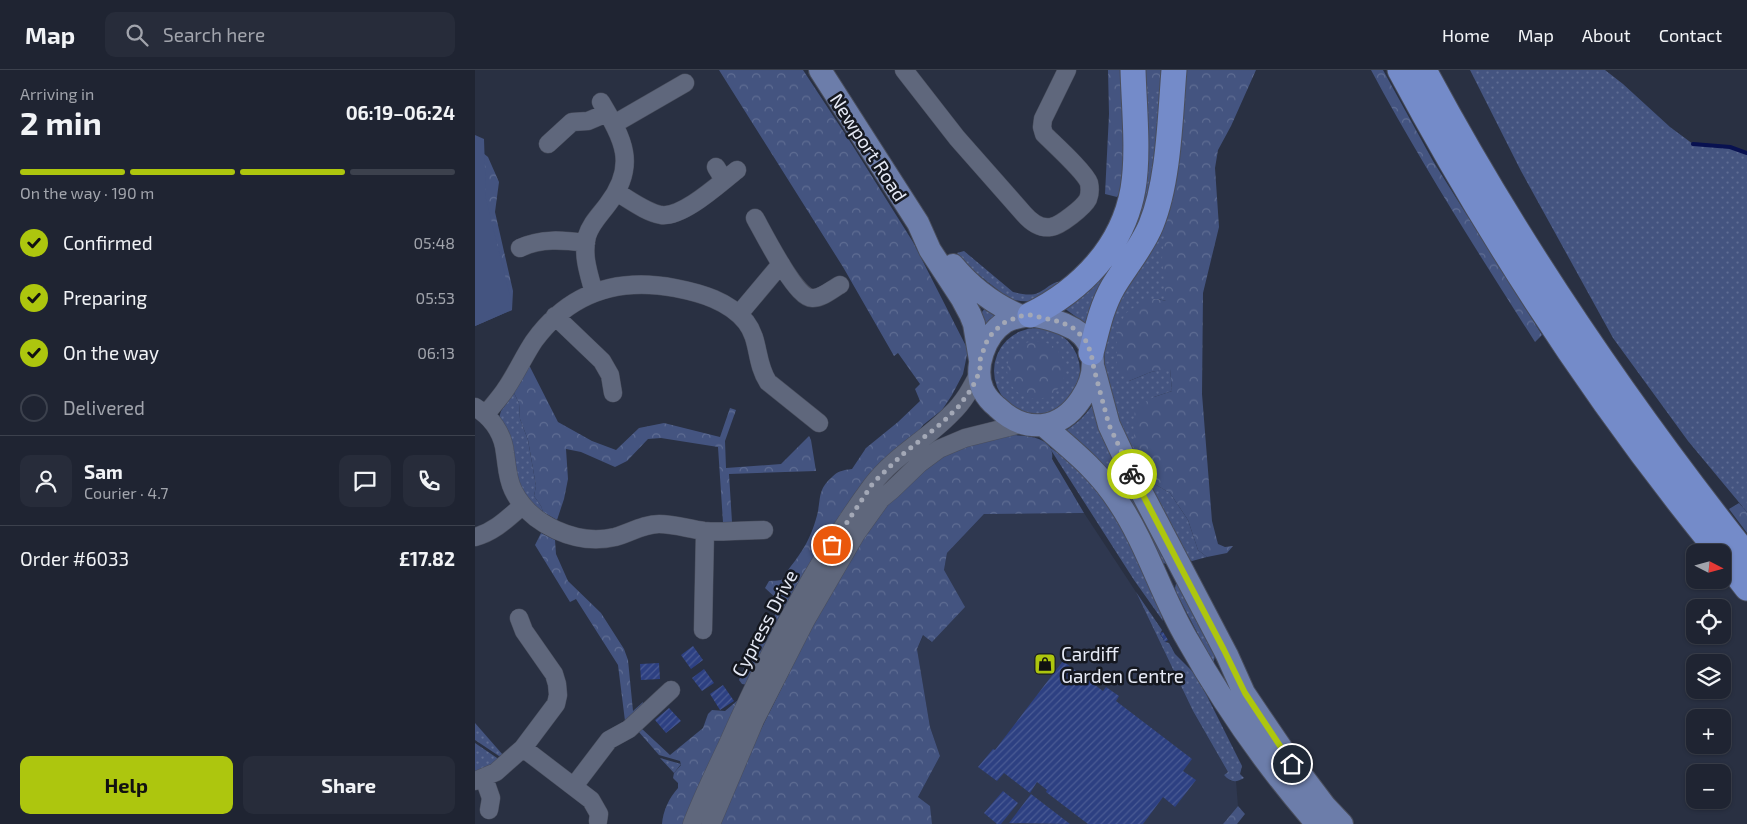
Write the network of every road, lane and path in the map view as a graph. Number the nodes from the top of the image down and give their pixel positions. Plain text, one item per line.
1 (820, 70) edge
2 (904, 70) edge
3 (1067, 70) edge
4 (1133, 70) edge
5 (1174, 70) edge
6 (1401, 70) edge
7 (1424, 70) edge
8 (685, 83) dead end
9 (607, 113) junction
10 (548, 144) dead end
11 (726, 172) dead end
12 (616, 192) junction
13 (755, 218) dead end
14 (918, 223) junction
15 (586, 243) junction
16 (520, 248) dead end
17 (781, 264) junction
18 (840, 285) dead end
19 (594, 293) junction
20 (739, 314) junction
21 (555, 316) junction
22 (1026, 316) junction
23 (1093, 361) junction
24 (980, 365) junction
25 (613, 392) dead end
26 (480, 410) edge
27 (819, 423) dead end
28 (1032, 424) junction
29 (522, 506) junction
30 (764, 530) dead end
31 (705, 531) junction
32 (475, 537) edge
33 (1713, 544) edge
34 (1747, 556) edge
35 (1731, 567) edge
36 (1747, 588) edge
37 (519, 618) dead end
38 (703, 630) dead end
39 (671, 690) dead end
40 (523, 748) junction
41 (479, 779) edge
42 (574, 786) junction
43 (489, 810) dead end
44 (598, 821) dead end
45 (692, 824) edge
46 (711, 824) edge
47 (1317, 824) edge
48 (1342, 824) edge

1 - 14 main road, Newport Road
2 - 3 street
4 - 22 highway
5 - 23 highway
6 - 33 highway
7 - 34 highway
8 - 9 street
9 - 10 street
9 - 12 street
11 - 12 street
12 - 15 street
13 - 17 street
14 - 22 main road, Newport Road
14 - 24 main road, Newport Road
15 - 16 street
15 - 19 street
17 - 18 street
17 - 20 street
19 - 20 street
19 - 21 street
20 - 27 street
21 - 25 street
21 - 26 street
22 - 23 main road
22 - 24 main road
23 - 28 main road
23 - 48 main road
24 - 28 main road
24 - 45 street, Cypress Drive
26 - 29 street
28 - 46 street, Cypress Drive
28 - 47 main road
29 - 31 street
29 - 32 street
30 - 31 street
31 - 38 street
35 - 36 highway
37 - 40 street
39 - 42 street
40 - 41 street
40 - 42 street
41 - 43 street
42 - 44 street

